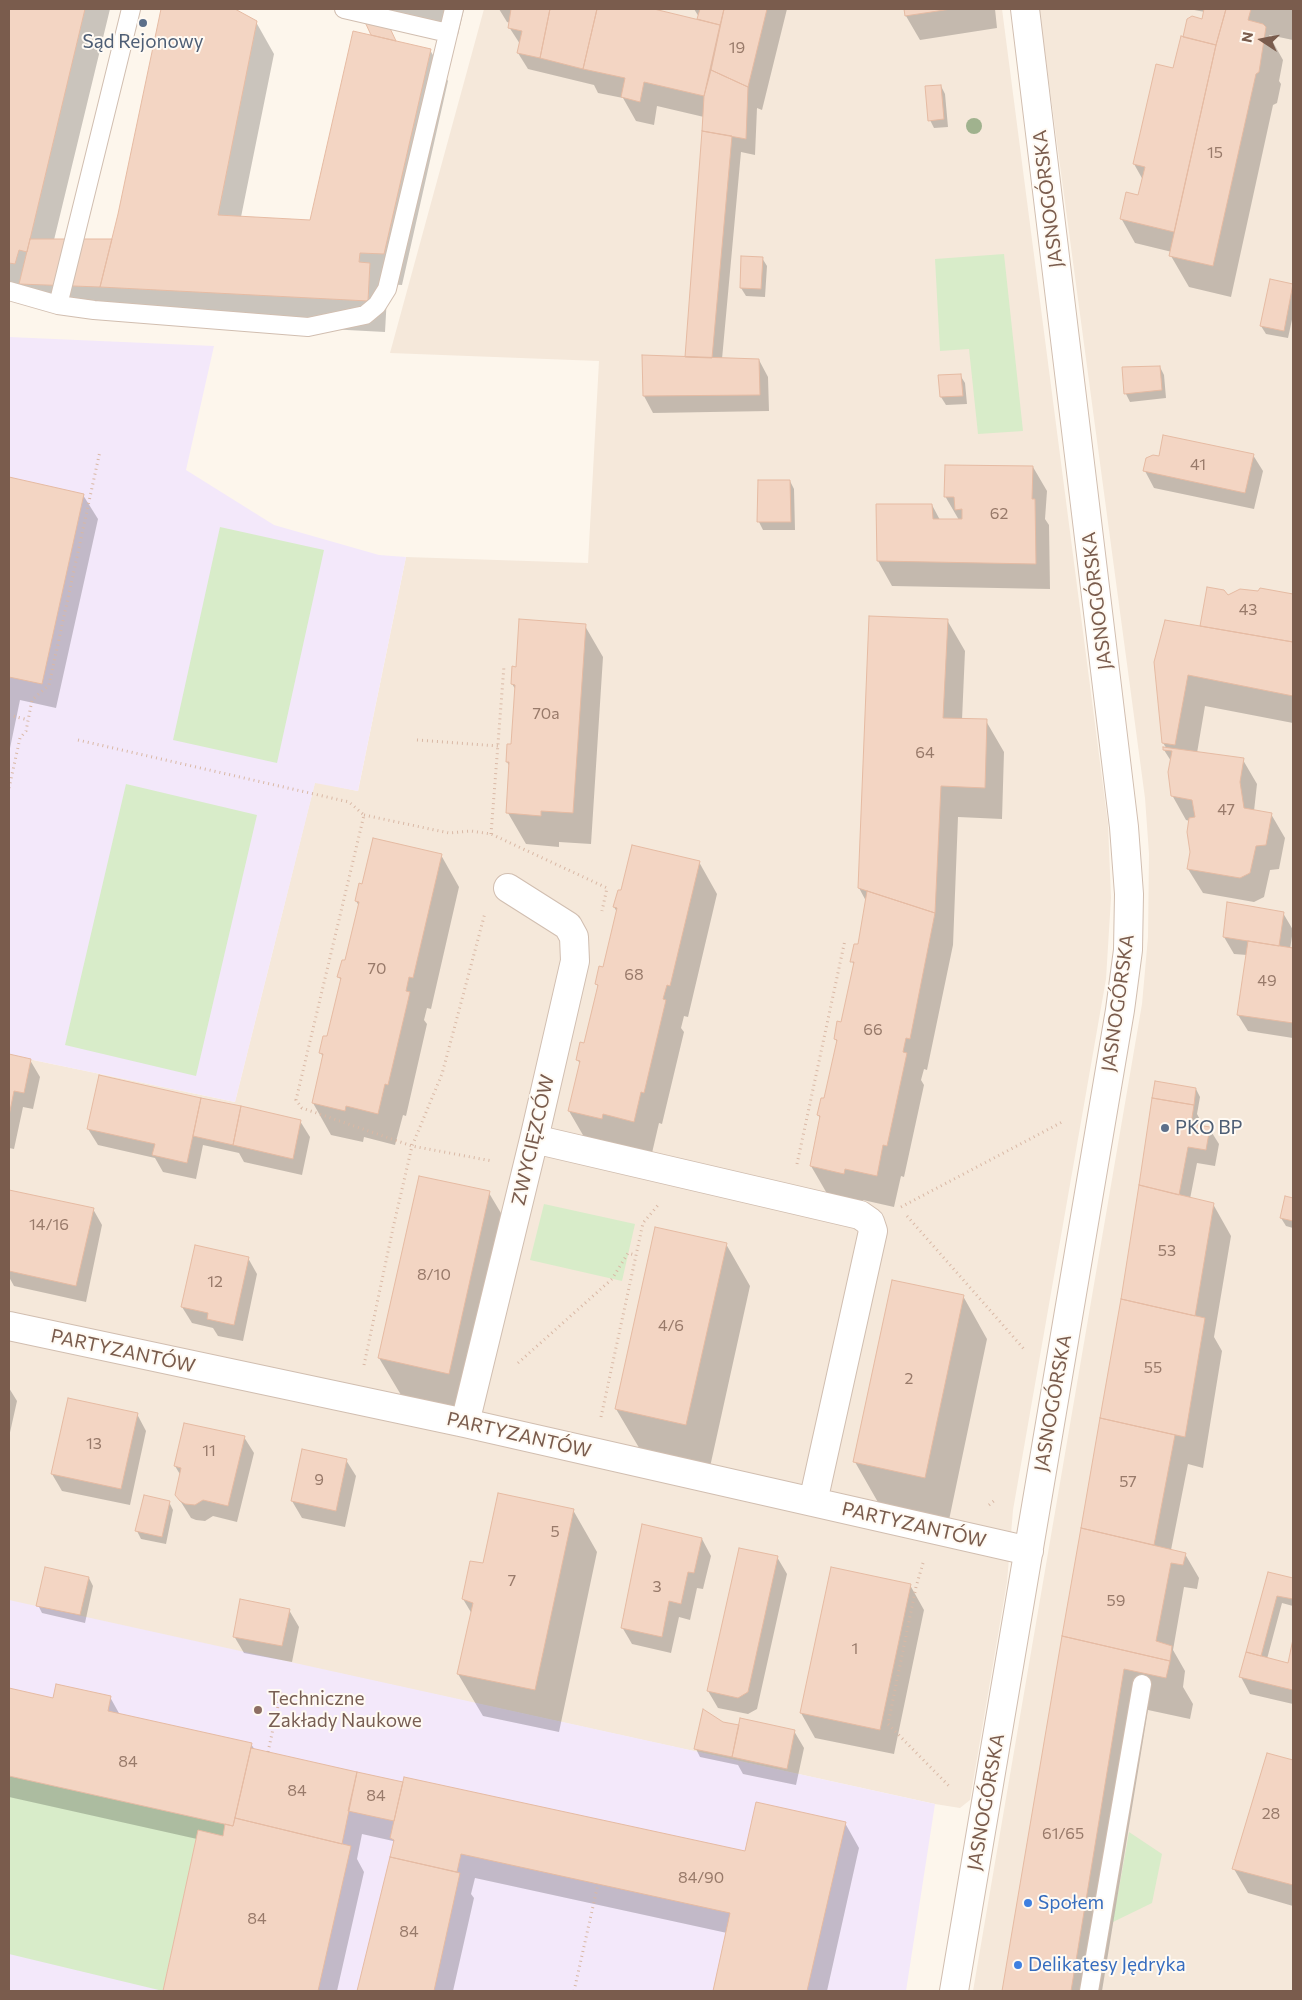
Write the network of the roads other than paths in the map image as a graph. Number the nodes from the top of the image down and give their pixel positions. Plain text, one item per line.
1 (131, 9) edge
2 (344, 9) edge
3 (454, 9) edge
4 (1025, 9) edge
5 (448, 33) junction
6 (9, 291) edge
7 (58, 305) junction
8 (508, 888) dead end
9 (534, 1139) junction
10 (9, 1326) edge
11 (465, 1423) junction
12 (814, 1502) junction
13 (1028, 1550) junction
14 (1142, 1684) dead end
15 (954, 1991) edge
16 (1089, 1991) edge

1 - 7 lane
2 - 5 lane
3 - 5 lane
4 - 13 street, JASNOGÓRSKA
5 - 7 lane
6 - 7 lane
8 - 9 street, ZWYCIĘZCÓW
9 - 11 street, ZWYCIĘZCÓW
9 - 12 street
10 - 11 street, PARTYZANTÓW
11 - 12 street, PARTYZANTÓW
12 - 13 street, PARTYZANTÓW
13 - 15 street, JASNOGÓRSKA
14 - 16 lane

